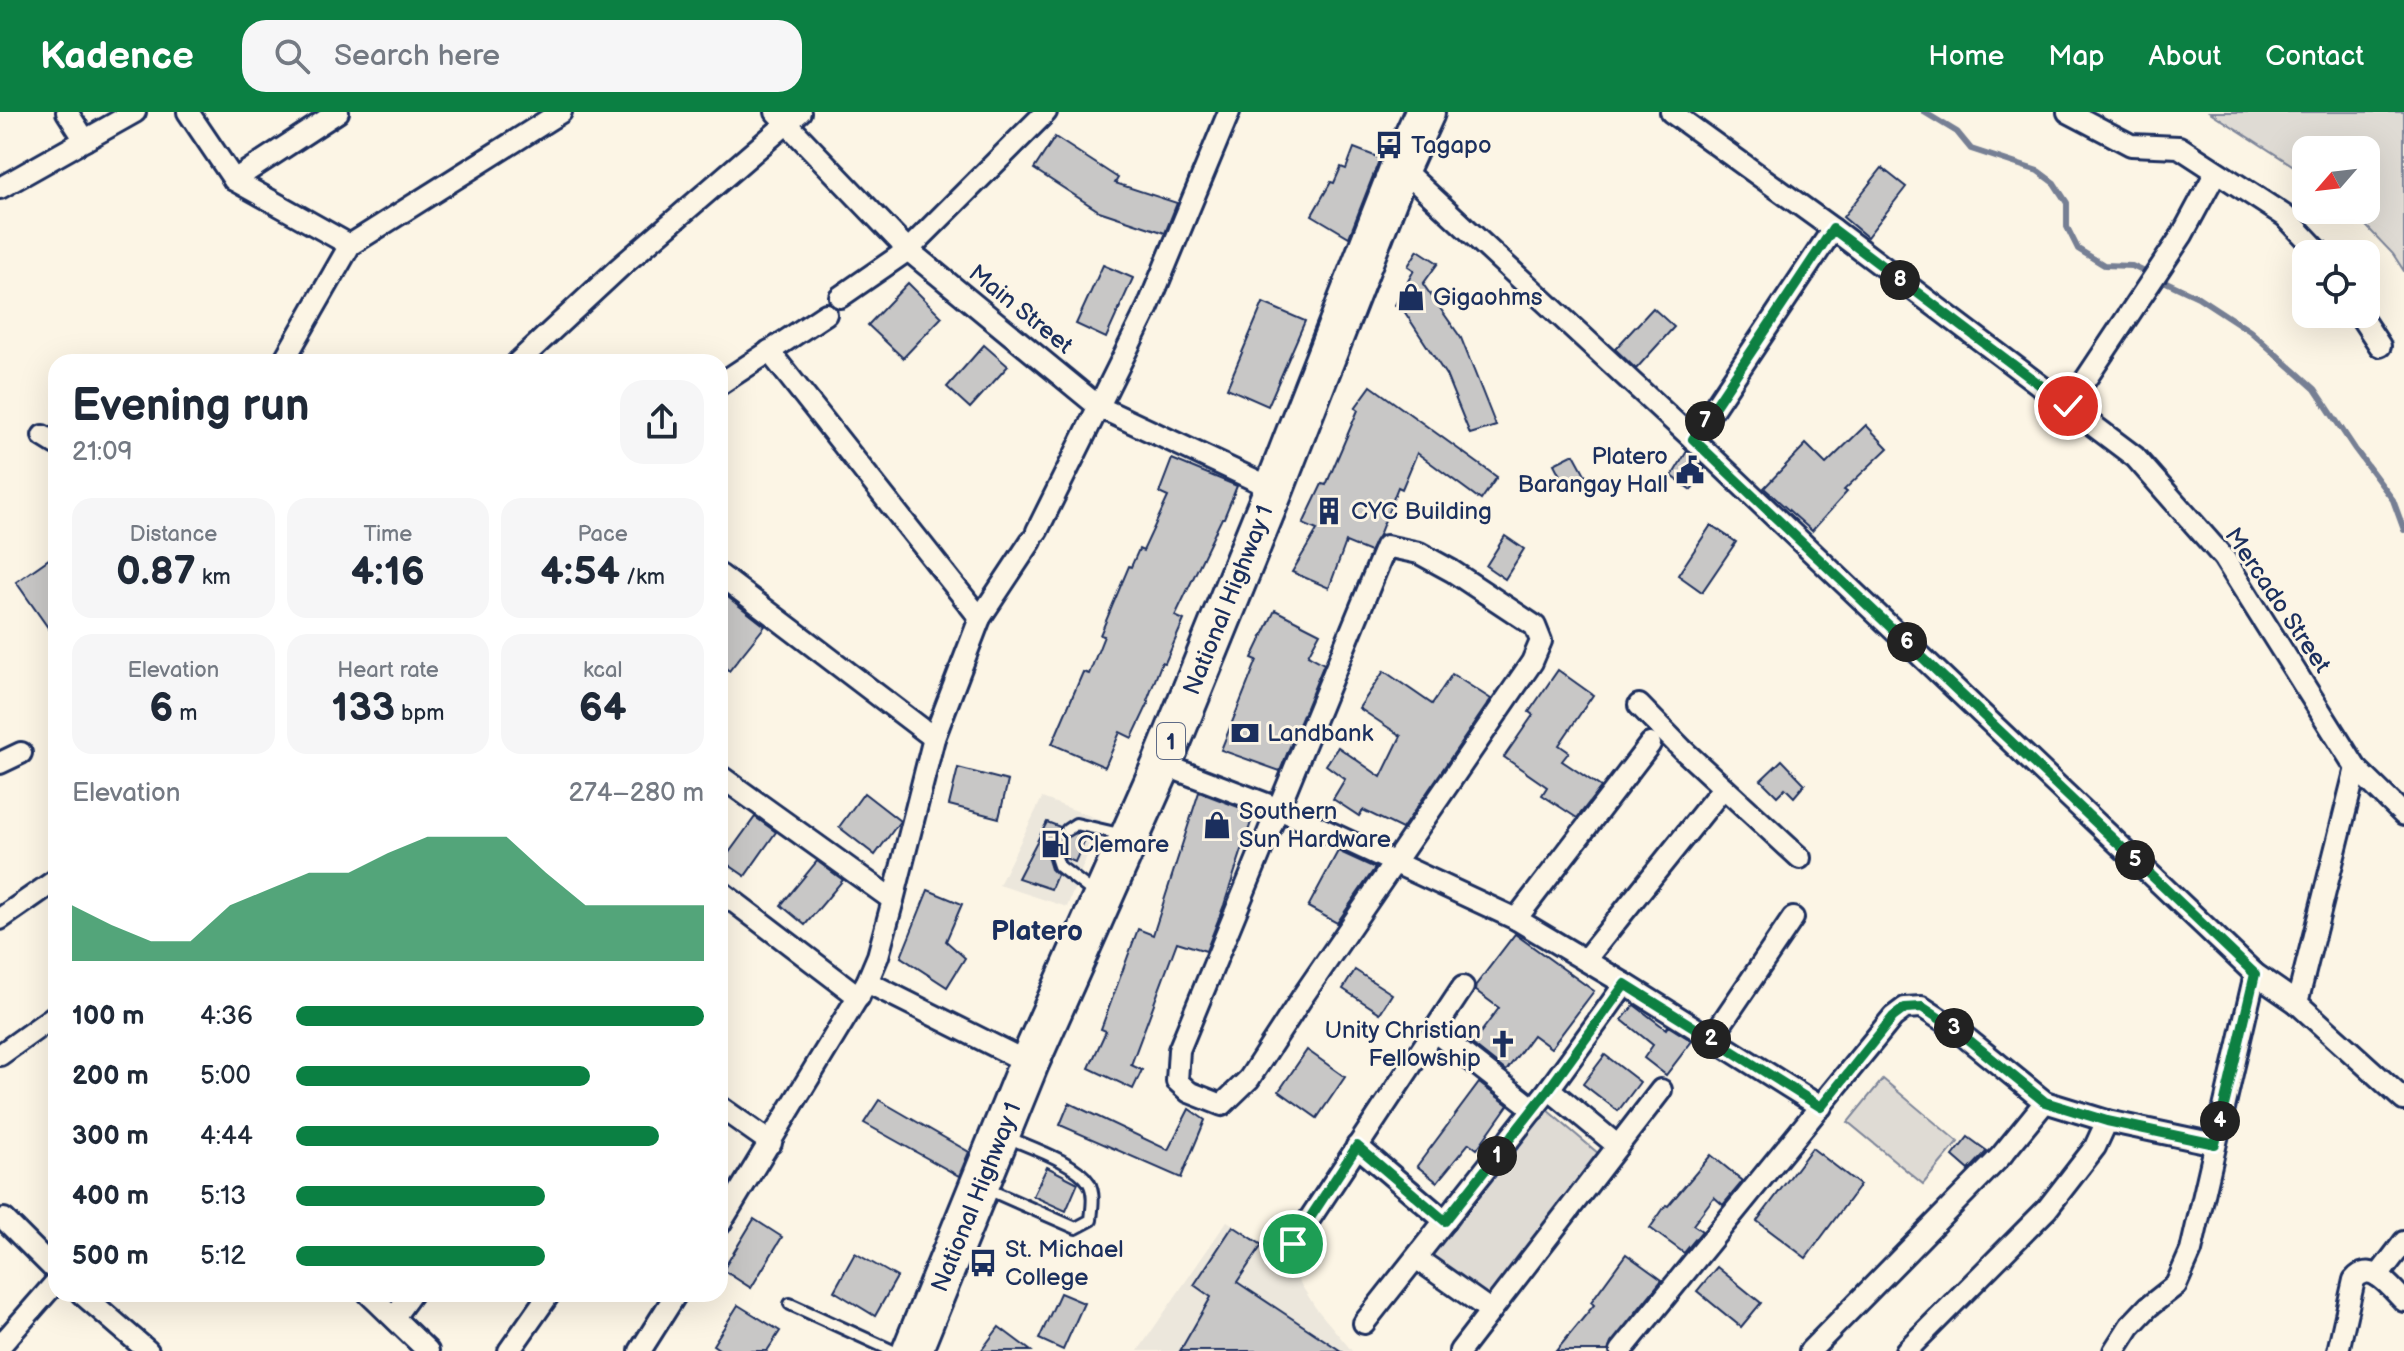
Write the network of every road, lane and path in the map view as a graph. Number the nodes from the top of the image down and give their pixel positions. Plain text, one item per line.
1 (67, 112) edge
2 (135, 112) edge
3 (188, 112) edge
4 (338, 112) edge
5 (561, 112) edge
6 (1046, 112) edge
7 (1425, 112) edge
8 (1671, 112) edge
9 (2068, 112) edge
10 (1224, 114) edge
11 (787, 116) edge
12 (85, 140) junction
13 (1400, 167) junction
14 (2216, 172) junction
15 (234, 180) junction
16 (0, 188) edge
17 (1833, 229) junction
18 (2308, 240) edge
19 (350, 245) junction
20 (908, 250) junction
21 (840, 297) dead end
22 (826, 314) dead end
23 (2368, 328) edge
24 (2380, 346) dead end
25 (769, 351) junction
26 (288, 354) edge
27 (527, 354) edge
28 (728, 379) edge
29 (2068, 406) junction
30 (1099, 407) junction
31 (1693, 439) junction
32 (1274, 489) junction
33 (728, 581) edge
34 (980, 618) junction
35 (1639, 705) dead end
36 (934, 738) junction
37 (1650, 744) dead end
38 (21, 753) dead end
39 (0, 763) edge
40 (1162, 764) junction
41 (2356, 768) junction
42 (728, 782) edge
43 (1723, 788) junction
44 (1277, 808) junction
45 (2404, 815) edge
46 (1067, 830) dead end
47 (1130, 837) junction
48 (1055, 854) dead end
49 (1800, 858) dead end
50 (1394, 862) junction
51 (48, 886) edge
52 (728, 897) edge
53 (1102, 899) junction
54 (893, 900) junction
55 (1793, 918) dead end
56 (0, 919) edge
57 (1516, 919) junction
58 (1585, 960) junction
59 (2255, 974) junction
60 (1625, 984) junction
61 (1463, 987) dead end
62 (863, 990) junction
63 (2297, 1003) junction
64 (48, 1021) edge
65 (1434, 1031) junction
66 (1711, 1039) junction
67 (0, 1055) edge
68 (1029, 1063) junction
69 (1549, 1089) junction
70 (1661, 1090) dead end
71 (2404, 1100) edge
72 (2045, 1102) junction
73 (1821, 1107) junction
74 (1534, 1109) junction
75 (728, 1113) edge
76 (2107, 1121) junction
77 (1002, 1134) junction
78 (771, 1143) junction
79 (2215, 1144) junction
80 (1357, 1146) junction
81 (1618, 1146) junction
82 (980, 1186) junction
83 (728, 1211) edge
84 (4, 1219) dead end
85 (1445, 1221) junction
86 (2404, 1242) edge
87 (1293, 1244) dead end
88 (1416, 1258) junction
89 (48, 1263) edge
90 (2378, 1276) junction
91 (48, 1291) edge
92 (2404, 1301) edge
93 (91, 1302) edge
94 (378, 1302) edge
95 (405, 1302) edge
96 (543, 1302) edge
97 (671, 1302) edge
98 (790, 1304) dead end
99 (1491, 1311) junction
100 (394, 1317) junction
101 (1364, 1323) dead end
102 (0, 1346) edge
103 (148, 1351) edge
104 (428, 1351) edge
105 (509, 1351) edge
106 (640, 1351) edge
107 (893, 1351) edge
108 (912, 1351) edge
109 (1460, 1351) edge
110 (1621, 1351) edge
111 (1810, 1351) edge
112 (1906, 1351) edge
113 (2114, 1351) edge
114 (2338, 1351) edge

1 - 12 street
2 - 12 street
3 - 15 street
4 - 15 street
5 - 19 street
6 - 20 street
7 - 13 highway, National Highway 1 / 1
8 - 17 street, Mercado Street
9 - 14 street
10 - 30 street
11 - 20 street, Main Street
11 - 27 street
12 - 16 street
13 - 31 street
13 - 32 highway, National Highway 1 / 1
14 - 18 street
14 - 29 street
15 - 19 street
17 - 29 street, Mercado Street
17 - 31 street
19 - 26 street
20 - 21 street
20 - 30 street, Main Street
22 - 25 street
23 - 24 street
25 - 28 street
25 - 34 street
29 - 41 street, Mercado Street
30 - 32 street, Main Street
30 - 34 street
31 - 59 street
32 - 40 highway, National Highway 1 / 1
33 - 36 street
34 - 36 street
35 - 43 street
36 - 54 street
37 - 57 street
38 - 39 street
40 - 44 street
40 - 47 highway, National Highway 1 / 1
41 - 45 street, Mercado Street
41 - 63 street
42 - 54 street
43 - 49 street
43 - 58 street
44 - 50 street
44 - 50 street
44 - 50 street
46 - 47 lane
47 - 53 highway, National Highway 1 / 1
48 - 53 lane
50 - 57 street
51 - 56 street
52 - 62 street
53 - 68 highway, National Highway 1 / 1
54 - 62 street
55 - 66 street
57 - 58 street
58 - 60 street
59 - 63 street
59 - 79 street
60 - 66 street
60 - 69 street
61 - 65 street
62 - 68 street
62 - 78 street
63 - 71 street
64 - 67 street
65 - 74 street
65 - 80 street
66 - 73 street
68 - 77 highway, National Highway 1 / 1
69 - 74 street
69 - 81 street
70 - 81 street
72 - 73 street
72 - 76 street
72 - 111 street
73 - 110 street
74 - 85 street
75 - 78 street
76 - 79 street
76 - 112 street
77 - 82 highway, National Highway 1 / 1
77 - 82 lane
78 - 83 street
79 - 113 street
80 - 85 street
80 - 87 street
81 - 99 street
82 - 108 highway, National Highway 1 / 1
84 - 89 street
85 - 88 street
86 - 90 street
88 - 99 street
88 - 101 street
90 - 92 street
90 - 114 street
91 - 102 street
93 - 103 street
94 - 100 street
95 - 100 street
96 - 105 street
97 - 106 street
98 - 107 lane
99 - 109 street
100 - 104 street

